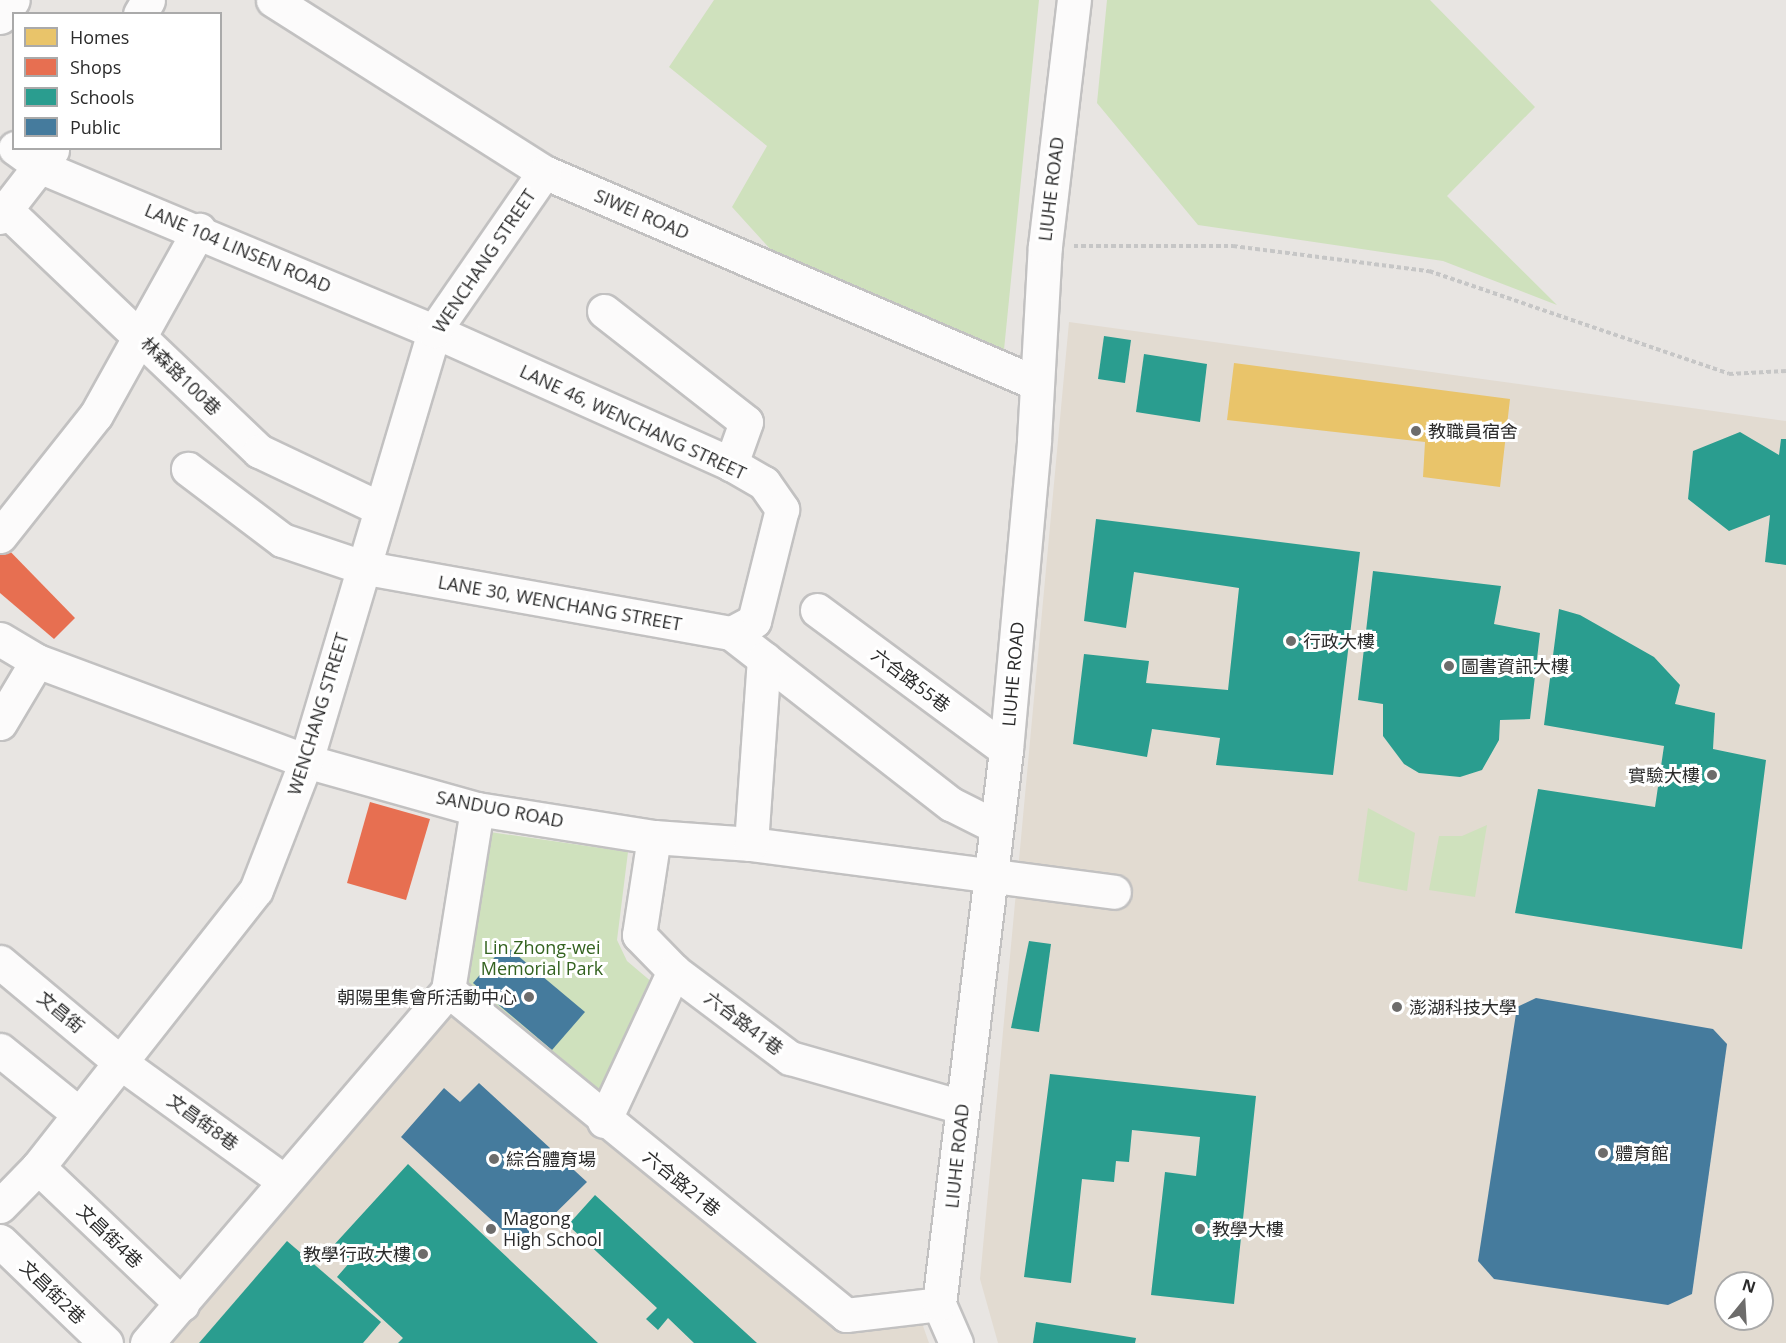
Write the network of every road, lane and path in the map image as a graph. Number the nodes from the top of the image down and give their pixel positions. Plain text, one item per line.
1 (13, 0) edge
2 (273, 0) edge
3 (1074, 0) edge
4 (0, 17) edge
5 (21, 150) edge
6 (47, 158) edge
7 (544, 172) junction
8 (3, 214) edge
9 (199, 230) junction
10 (1044, 246) junction
11 (604, 311) dead end
12 (434, 331) junction
13 (141, 337) junction
14 (1786, 371) edge
15 (1036, 382) junction
16 (731, 464) junction
17 (188, 469) dead end
18 (379, 508) junction
19 (0, 536) edge
20 (363, 567) junction
21 (817, 610) dead end
22 (743, 627) junction
23 (0, 639) edge
24 (764, 658) junction
25 (37, 661) junction
26 (0, 723) edge
27 (1006, 750) junction
28 (306, 760) junction
29 (477, 808) junction
30 (995, 826) junction
31 (654, 837) junction
32 (751, 844) junction
33 (989, 878) junction
34 (1114, 892) dead end
35 (0, 964) edge
36 (674, 971) junction
37 (448, 990) junction
38 (0, 1050) edge
39 (121, 1063) junction
40 (962, 1107) junction
41 (79, 1114) junction
42 (604, 1121) junction
43 (38, 1167) junction
44 (284, 1180) junction
45 (0, 1206) edge
46 (0, 1241) edge
47 (182, 1304) junction
48 (939, 1304) junction
49 (106, 1343) edge
50 (147, 1343) edge
51 (956, 1343) edge

1 - 4 street
2 - 7 street, SIWEI ROAD
3 - 10 street, LIUHE ROAD
5 - 6 street, LANE 104 LINSEN ROAD
6 - 8 street
6 - 9 street, LANE 104 LINSEN ROAD
7 - 12 street, WENCHANG STREET
7 - 15 street, SIWEI ROAD
8 - 13 street, 林森路100巷
9 - 12 street, LANE 104 LINSEN ROAD
9 - 13 street
10 - 14 path
10 - 15 street, LIUHE ROAD
11 - 16 street
12 - 16 street, LANE 46, WENCHANG STREET
12 - 18 street, WENCHANG STREET
13 - 18 street, 林森路100巷
13 - 19 street
15 - 27 street, LIUHE ROAD
16 - 22 street, LANE 46, WENCHANG STREET
17 - 20 street, LANE 30, WENCHANG STREET
18 - 20 street, WENCHANG STREET
20 - 22 street, LANE 30, WENCHANG STREET
20 - 28 street, WENCHANG STREET
21 - 27 street, 六合路55巷
22 - 24 street
23 - 25 street, SANDUO ROAD
24 - 30 street
24 - 32 street
25 - 26 street
25 - 28 street, SANDUO ROAD
27 - 30 street, LIUHE ROAD
28 - 29 street, SANDUO ROAD
28 - 39 street, WENCHANG STREET
29 - 31 street, SANDUO ROAD
29 - 37 street
30 - 33 street, LIUHE ROAD
31 - 32 street, SANDUO ROAD
31 - 36 street, 六合路41巷
32 - 33 street, SANDUO ROAD
33 - 34 street, SANDUO ROAD
33 - 40 street, LIUHE ROAD
35 - 39 street, 文昌街
36 - 40 street, 六合路41巷
36 - 42 street
37 - 42 street, 六合路21巷
37 - 44 street
38 - 41 street
39 - 41 street, WENCHANG STREET
39 - 44 street, 文昌街8巷
40 - 48 street, LIUHE ROAD
41 - 43 street, WENCHANG STREET
42 - 48 street, 六合路21巷
43 - 45 street, WENCHANG STREET
43 - 47 street, 文昌街4巷
44 - 47 street
46 - 49 street, 文昌街2巷
47 - 50 street
48 - 51 street

